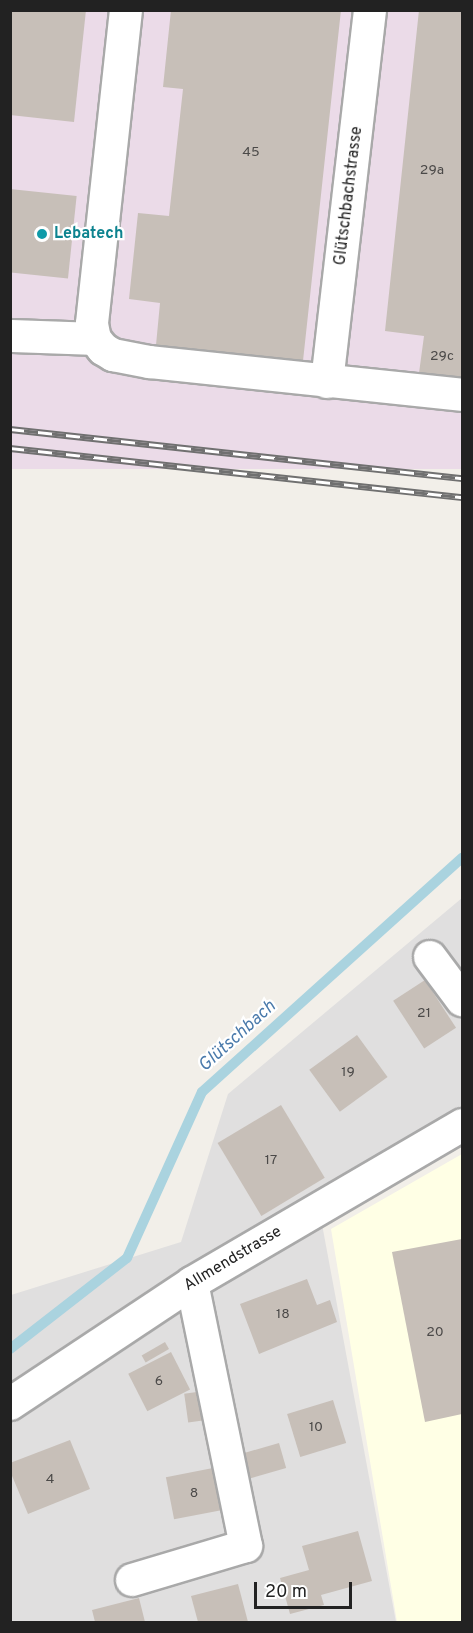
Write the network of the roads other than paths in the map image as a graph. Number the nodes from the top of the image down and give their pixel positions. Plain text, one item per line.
1 (126, 10) edge
2 (370, 10) edge
3 (10, 336) edge
4 (95, 339) junction
5 (327, 382) junction
6 (462, 395) edge
7 (430, 957) dead end
8 (462, 1000) edge
9 (462, 1125) edge
10 (192, 1283) junction
11 (10, 1404) edge
12 (132, 1580) dead end

1 - 4 street
2 - 5 street, Glütschbachstrasse
3 - 4 street
4 - 5 street
5 - 6 street
7 - 8 street
9 - 10 street, Allmendstrasse
10 - 11 street, Allmendstrasse
10 - 12 street

